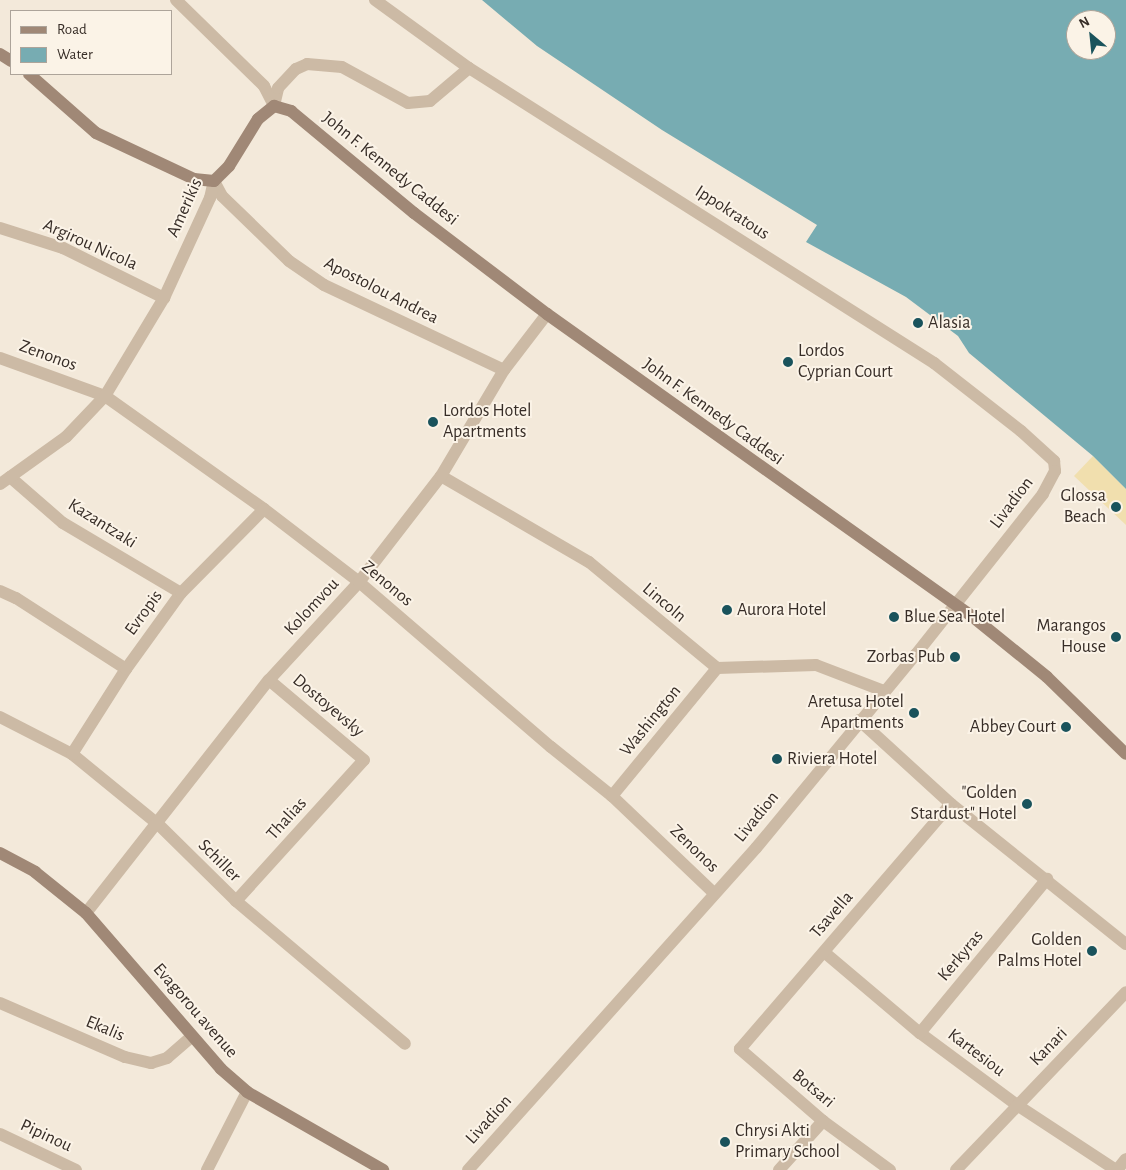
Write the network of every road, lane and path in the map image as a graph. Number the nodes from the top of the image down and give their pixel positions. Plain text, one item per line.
1 (176, 0) edge
2 (375, 0) edge
3 (469, 68) junction
4 (30, 75) edge
5 (274, 106) junction
6 (214, 182) junction
7 (0, 228) edge
8 (164, 298) junction
9 (547, 314) junction
10 (0, 358) edge
11 (504, 370) junction
12 (105, 396) junction
13 (1056, 471) joint
14 (441, 476) junction
15 (5, 480) edge
16 (264, 509) junction
17 (359, 582) junction
18 (0, 592) edge
19 (180, 593) junction
20 (954, 603) junction
21 (717, 668) junction
22 (126, 669) junction
23 (269, 680) junction
24 (884, 691) junction
25 (0, 717) edge
26 (859, 720) junction
27 (72, 754) junction
28 (1126, 754) edge
29 (364, 760) joint
30 (612, 796) junction
31 (951, 804) junction
32 (158, 825) junction
33 (0, 853) edge
34 (1048, 879) junction
35 (714, 892) junction
36 (236, 901) junction
37 (86, 913) junction
38 (1126, 944) edge
39 (824, 952) junction
40 (1126, 992) edge
41 (0, 1002) edge
42 (920, 1033) junction
43 (192, 1036) junction
44 (405, 1044) dead end
45 (740, 1049) joint
46 (247, 1092) junction
47 (1017, 1105) junction
48 (824, 1121) junction
49 (0, 1134) edge
50 (1126, 1159) edge
51 (76, 1170) edge
52 (207, 1170) edge
53 (383, 1170) edge
54 (468, 1170) edge
55 (779, 1170) edge
56 (890, 1170) edge
57 (956, 1170) edge
58 (1116, 1170) edge

1 - 5 street
2 - 3 street, Ippokratous
3 - 5 street, Amerikis
3 - 13 street, Ippokratous
4 - 6 street
5 - 6 street, Amerikis
5 - 9 street, John F. Kennedy Caddesi
6 - 8 street, Amerikis
6 - 11 street, Apostolou Andrea
7 - 8 street, Argirou Nicola
8 - 12 street, Amerikis
9 - 11 street, Kolomvou
9 - 20 street, John F. Kennedy Caddesi
10 - 12 street, Zenonos
11 - 14 street, Kolomvou
12 - 15 street, Amerikis
12 - 16 street, Zenonos
13 - 20 street, Livadion
14 - 17 street, Kolomvou
14 - 21 street, Lincoln
15 - 19 street, Kazantzaki
16 - 17 street, Zenonos
16 - 19 street, Evropis
17 - 23 street, Kolomvou
17 - 30 street, Zenonos
18 - 22 street
19 - 22 street, Evropis
20 - 24 street, Livadion
20 - 28 street, John F. Kennedy Caddesi
21 - 24 street
21 - 30 street, Washington
22 - 27 street, Evropis
23 - 29 street, Dostoyevsky
23 - 32 street, Kolomvou
24 - 26 street, Livadion
25 - 27 street, Schiller
26 - 31 street
26 - 35 street, Livadion
27 - 32 street, Schiller
29 - 36 street, Thalias
30 - 35 street, Zenonos
31 - 34 street
31 - 39 street, Tsavella
32 - 36 street, Schiller
32 - 37 street, Kolomvou
33 - 37 street, Evagorou avenue
34 - 38 street
34 - 42 street, Kerkyras
35 - 54 street, Livadion
36 - 44 street, Schiller
37 - 43 street, Evagorou avenue
39 - 42 street, Kartesiou
39 - 45 street, Tsavella
40 - 47 street, Kanari
41 - 43 street, Ekalis
42 - 47 street, Kartesiou
43 - 46 street, Evagorou avenue
45 - 48 street, Botsari
46 - 52 street
46 - 53 street, Evagorou avenue
47 - 57 street, Kanari
47 - 58 street, Kartesiou
48 - 55 street
48 - 56 street, Botsari
49 - 51 street, Pipinou
50 - 58 street

